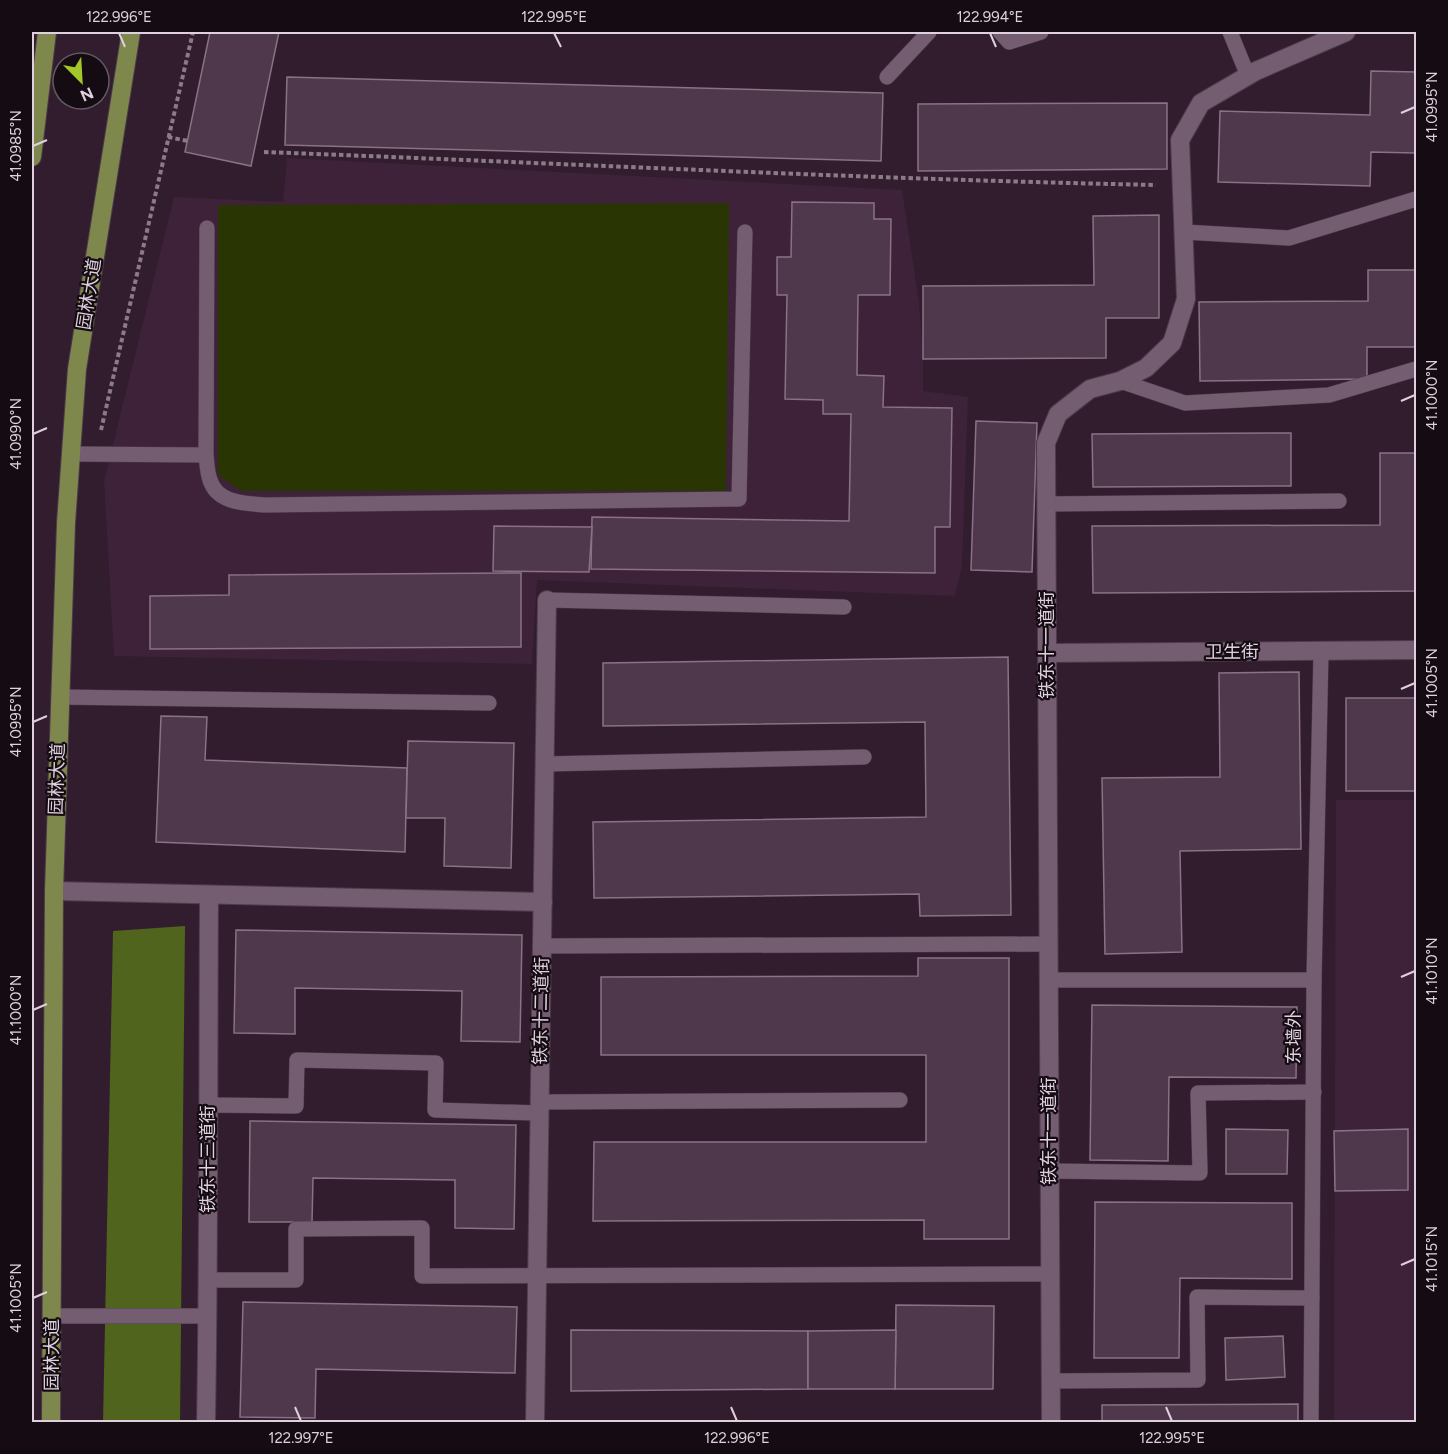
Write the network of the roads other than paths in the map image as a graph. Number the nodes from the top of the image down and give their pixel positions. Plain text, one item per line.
1 (47, 32) edge
2 (131, 32) edge
3 (929, 32) edge
4 (999, 32) edge
5 (1041, 32) edge
6 (1230, 32) edge
7 (1345, 32) edge
8 (1248, 76) junction
9 (887, 77) dead end
10 (32, 157) edge
11 (1416, 199) edge
12 (207, 228) dead end
13 (746, 232) dead end
14 (1184, 232) junction
15 (1416, 369) edge
16 (1120, 381) junction
17 (71, 454) junction
18 (206, 455) junction
19 (1338, 501) dead end
20 (1046, 504) junction
21 (547, 600) joint
22 (844, 607) dead end
23 (1416, 650) edge
24 (1321, 652) junction
25 (1047, 653) junction
26 (59, 697) junction
27 (489, 703) dead end
28 (864, 758) dead end
29 (544, 764) junction
30 (54, 891) junction
31 (209, 896) junction
32 (543, 902) junction
33 (1048, 944) junction
34 (542, 946) junction
35 (1048, 980) junction
36 (1314, 980) junction
37 (1314, 1092) junction
38 (900, 1100) dead end
39 (207, 1105) junction
40 (539, 1108) junction
41 (1049, 1171) junction
42 (1050, 1274) junction
43 (537, 1276) junction
44 (209, 1280) junction
45 (1312, 1298) junction
46 (52, 1316) junction
47 (208, 1316) junction
48 (1050, 1381) junction
49 (51, 1422) edge
50 (206, 1422) edge
51 (535, 1422) edge
52 (1050, 1422) edge
53 (1311, 1422) edge

1 - 10 main road
2 - 17 main road, 园林大道
3 - 9 lane
4 - 5 lane
6 - 8 lane
7 - 8 street, 铁东十一道街
8 - 14 street, 铁东十一道街
11 - 14 lane
12 - 18 lane
13 - 18 lane
14 - 16 street, 铁东十一道街
15 - 16 lane
16 - 20 street, 铁东十一道街
17 - 18 lane
17 - 26 main road, 园林大道
19 - 20 lane
20 - 25 street, 铁东十一道街
21 - 22 lane
21 - 29 street, 铁东十二道街
23 - 24 street, 卫生街
24 - 25 street, 卫生街
24 - 36 lane, 东墙外
25 - 33 street, 铁东十一道街
26 - 27 lane
26 - 30 main road, 园林大道
28 - 29 lane
29 - 32 street, 铁东十二道街
30 - 31 street
30 - 46 main road, 园林大道
31 - 32 street
31 - 39 street, 铁东十三道街
32 - 34 street, 铁东十二道街
33 - 34 lane
33 - 35 street, 铁东十一道街
34 - 40 street, 铁东十二道街
35 - 36 lane
35 - 41 street, 铁东十一道街
36 - 37 lane, 东墙外
37 - 41 lane
37 - 45 lane, 东墙外
38 - 40 lane
39 - 40 lane
39 - 44 street, 铁东十三道街
40 - 43 street, 铁东十二道街
41 - 42 street, 铁东十一道街
42 - 43 lane
42 - 48 street, 铁东十一道街
43 - 44 lane
43 - 51 street, 铁东十二道街
44 - 47 street, 铁东十三道街
45 - 48 lane
45 - 53 lane, 东墙外
46 - 47 lane
46 - 49 main road, 园林大道
47 - 50 street, 铁东十三道街
48 - 52 street, 铁东十一道街

